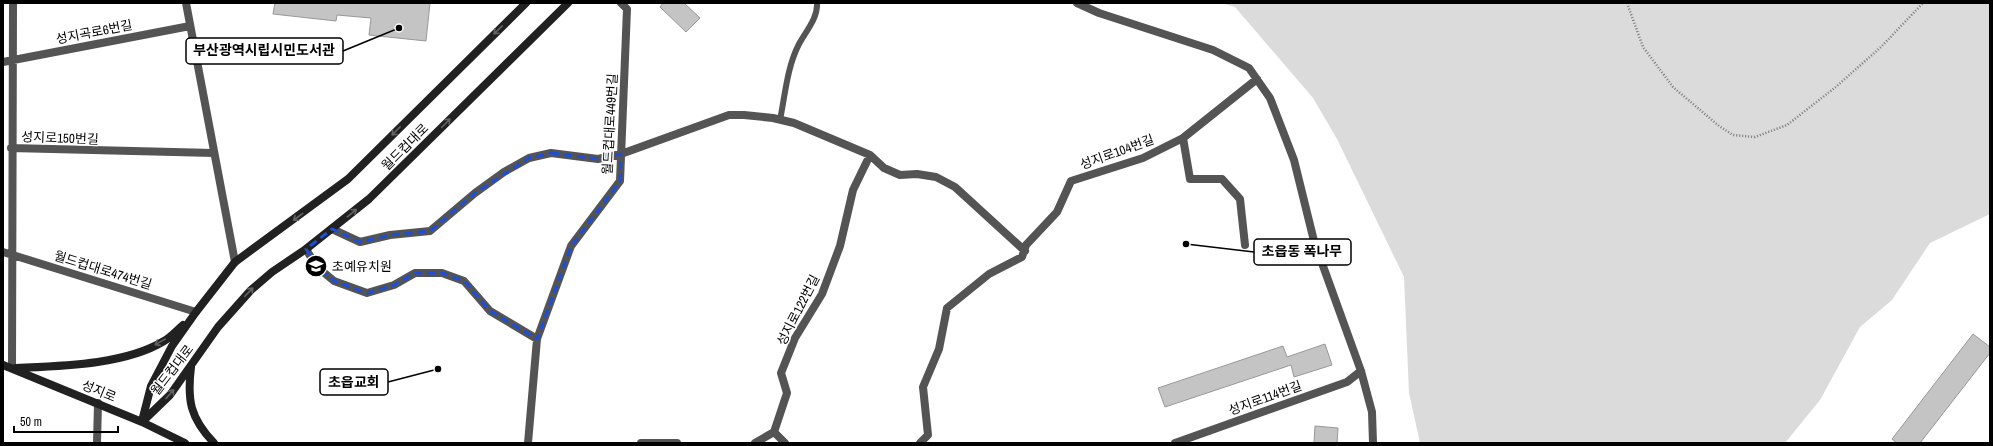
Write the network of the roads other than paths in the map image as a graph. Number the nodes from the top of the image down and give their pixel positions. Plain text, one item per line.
1 (13, 3) edge
2 (186, 3) edge
3 (526, 3) edge
4 (568, 3) edge
5 (621, 3) edge
6 (817, 3) edge
7 (1077, 3) edge
8 (190, 26) junction
9 (13, 60) junction
10 (3, 62) edge
11 (1257, 79) junction
12 (780, 120) junction
13 (1183, 138) junction
14 (12, 148) junction
15 (214, 153) junction
16 (621, 154) junction
17 (870, 155) junction
18 (332, 229) junction
19 (1245, 245) dead end
20 (306, 249) junction
21 (1025, 251) junction
22 (3, 252) edge
23 (12, 255) junction
24 (235, 262) junction
25 (193, 315) junction
26 (536, 339) junction
27 (3, 365) edge
28 (191, 366) junction
29 (12, 368) junction
30 (1360, 371) junction
31 (98, 403) junction
32 (142, 422) junction
33 (774, 432) junction
34 (97, 443) edge
35 (185, 443) edge
36 (214, 443) edge
37 (528, 443) edge
38 (647, 443) edge
39 (677, 443) edge
40 (755, 443) edge
41 (785, 443) edge
42 (920, 443) edge
43 (1174, 443) edge
44 (1373, 443) edge

1 - 9 street, 성지로150번길
2 - 8 street
3 -> 24 main road, 월드컵대로
18 -> 4 main road, 월드컵대로
5 - 16 street, 월드컵대로449번길
6 - 12 lane
7 - 11 street
8 - 9 street, 성지곡로6번길
8 - 15 street
9 - 10 street, 성지곡로6번길
9 - 14 street, 성지로150번길
11 - 13 street, 성지로104번길
11 - 30 street
12 - 16 street
12 - 17 street
13 - 19 street
13 - 21 street, 성지로104번길
14 - 15 street, 성지로150번길
14 - 23 street, 성지로150번길
15 - 24 street
16 - 18 street
16 - 26 street, 월드컵대로449번길
17 - 21 street
17 - 33 street, 성지로122번길
18 - 20 main road, 월드컵대로
20 - 26 street
28 -> 20 main road, 월드컵대로
21 - 42 street, 성지로104번길
22 - 23 street, 월드컵대로474번길
23 - 25 street, 월드컵대로474번길
23 - 29 street, 성지로150번길
24 - 25 main road, 월드컵대로
25 -> 29 main road
25 - 32 main road, 월드컵대로
26 - 37 street, 월드컵대로449번길
27 - 29 main road, 성지로
32 -> 28 main road, 월드컵대로
28 - 36 main road
29 - 31 main road, 성지로
30 - 43 street, 성지로114번길
30 - 44 street
31 - 32 main road, 성지로
31 - 34 street
32 - 35 main road, 성지로
33 - 40 street
33 - 41 street
38 - 39 street

